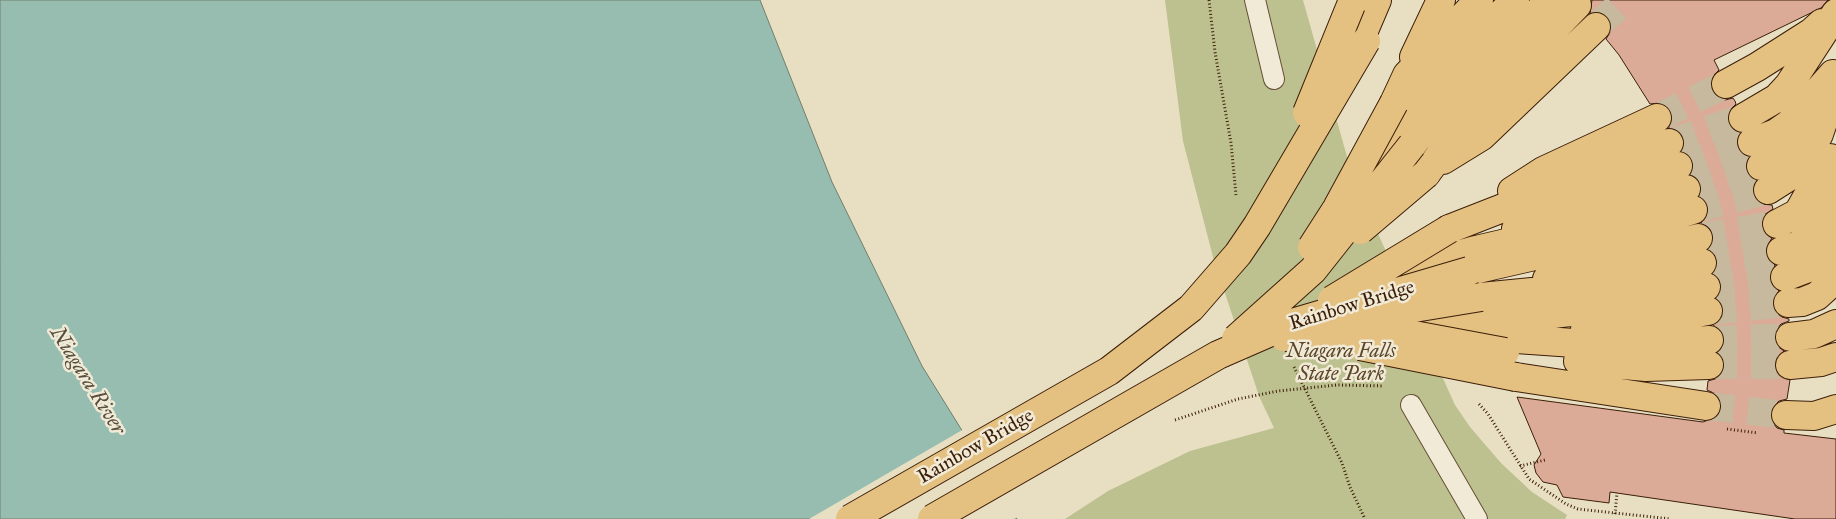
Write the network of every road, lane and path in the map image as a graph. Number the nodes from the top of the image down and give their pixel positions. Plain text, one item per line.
1 (1255, 0) edge
2 (1391, 0) edge
3 (1399, 0) edge
4 (1441, 0) edge
5 (1479, 0) edge
6 (1515, 0) edge
7 (1550, 0) edge
8 (1360, 2) edge
9 (1577, 4) tunnel mouth
10 (1836, 9) edge
11 (1836, 13) edge
12 (1596, 27) tunnel mouth
13 (1367, 35) junction
14 (1407, 75) junction
15 (1834, 78) edge
16 (1274, 79) dead end
17 (1726, 84) tunnel mouth
18 (1657, 118) tunnel mouth
19 (1403, 123) junction
20 (1833, 149) edge
21 (1756, 154) junction
22 (1430, 170) junction
23 (1681, 177) junction
24 (1836, 191) edge
25 (1274, 193) junction
26 (1776, 224) tunnel mouth
27 (1455, 226) junction
28 (1468, 259) junction
29 (1836, 269) edge
30 (1314, 270) junction
31 (1785, 277) junction
32 (1364, 282) junction
33 (1328, 312) junction
34 (1496, 319) junction
35 (1288, 320) junction
36 (1403, 322) junction
37 (1836, 324) edge
38 (1790, 337) tunnel mouth
39 (1709, 352) tunnel mouth
40 (1218, 355) junction
41 (1836, 356) edge
42 (1790, 364) tunnel mouth
43 (1386, 386) dead end
44 (1474, 400) dead end
45 (1411, 405) dead end
46 (1706, 406) tunnel mouth
47 (1836, 409) edge
48 (1786, 415) tunnel mouth
49 (1168, 423) dead end
50 (1545, 460) dead end
51 (1520, 466) junction
52 (1617, 493) dead end
53 (1615, 514) junction
54 (850, 519) edge
55 (932, 519) edge
56 (1477, 519) edge
57 (1671, 519) edge

1 - 16 lane
2 - 13 highway, Rainbow Bridge
3 - 13 highway
4 - 14 highway
5 - 14 highway
6 - 19 highway
7 - 19 highway
8 - 13 highway
8 - 25 highway, bridge
9 - 22 highway
10 - 17 highway
11 - 21 highway
12 - 22 highway
13 - 25 highway, Rainbow Bridge, bridge
14 - 19 highway
15 - 21 highway
15 - 21 highway
18 - 27 highway
19 - 30 highway, bridge
19 - 35 highway, bridge
20 - 26 highway
20 - 31 highway
22 - 30 highway, bridge
23 - 27 highway
23 - 28 highway
23 - 28 highway, Rainbow Bridge
24 - 31 highway
25 - 54 highway, Rainbow Bridge, bridge
27 - 32 highway, bridge
28 - 32 highway
28 - 33 highway, Rainbow Bridge, bridge
29 - 31 highway
30 - 35 highway, bridge
32 - 35 highway, bridge
33 - 35 highway, Rainbow Bridge, bridge
33 - 36 highway, bridge
34 - 34 highway
34 - 36 highway, bridge
34 - 36 highway, bridge
34 - 39 highway
35 - 36 highway, bridge
35 - 40 highway, bridge
35 - 40 highway, Rainbow Bridge, bridge
35 - 46 highway, bridge
37 - 38 highway
40 - 55 highway, Rainbow Bridge, bridge
41 - 42 highway
43 - 49 path, bridge
44 - 51 path
45 - 56 lane
47 - 48 highway
50 - 51 path
51 - 53 path
52 - 53 path
53 - 57 path

